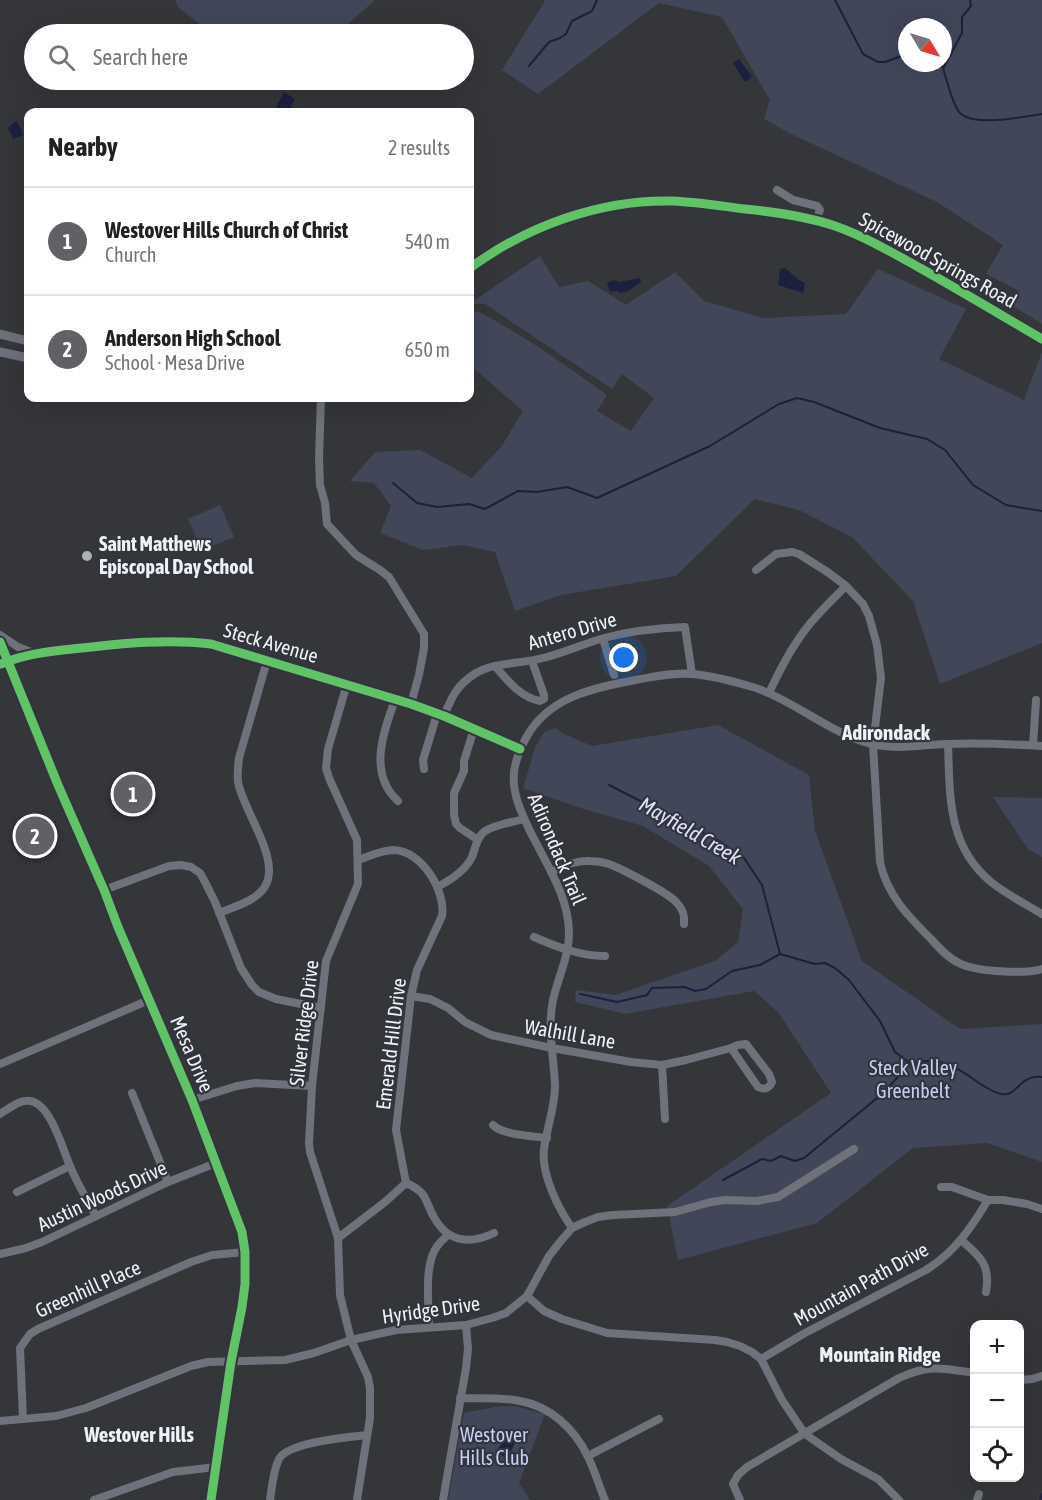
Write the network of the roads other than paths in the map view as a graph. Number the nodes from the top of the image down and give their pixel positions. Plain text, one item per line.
1 (777, 190) dead end
2 (816, 220) junction
3 (474, 265) edge
4 (0, 334) edge
5 (1042, 339) edge
6 (24, 340) edge
7 (24, 342) edge
8 (2, 352) edge
9 (24, 357) edge
10 (321, 402) edge
11 (756, 570) dead end
12 (846, 586) junction
13 (0, 635) edge
14 (603, 639) junction
15 (0, 642) edge
16 (35, 653) junction
17 (267, 661) junction
18 (532, 661) junction
19 (4, 662) edge
20 (495, 666) junction
21 (692, 674) junction
22 (614, 675) dead end
23 (347, 684) junction
24 (769, 693) junction
25 (395, 700) junction
26 (1036, 700) dead end
27 (411, 704) junction
28 (441, 715) junction
29 (474, 729) junction
30 (873, 744) junction
31 (948, 744) junction
32 (1033, 746) junction
33 (1042, 746) edge
34 (520, 749) junction
35 (424, 769) dead end
36 (398, 801) dead end
37 (524, 819) junction
38 (478, 840) junction
39 (358, 860) junction
40 (551, 872) junction
41 (437, 887) junction
42 (104, 890) junction
43 (219, 913) junction
44 (1042, 914) edge
45 (684, 924) dead end
46 (534, 937) dead end
47 (568, 951) junction
48 (605, 956) dead end
49 (1042, 969) edge
50 (411, 996) junction
51 (149, 1000) junction
52 (321, 1008) junction
53 (552, 1048) junction
54 (731, 1048) junction
55 (0, 1064) edge
56 (662, 1065) junction
57 (312, 1086) junction
58 (132, 1093) dead end
59 (192, 1100) junction
60 (0, 1114) edge
61 (665, 1119) dead end
62 (493, 1125) dead end
63 (546, 1138) junction
64 (854, 1149) dead end
65 (216, 1163) junction
66 (70, 1166) junction
67 (168, 1182) junction
68 (405, 1184) junction
69 (941, 1187) dead end
70 (17, 1192) dead end
71 (988, 1200) junction
72 (1042, 1209) edge
73 (96, 1216) junction
74 (572, 1228) junction
75 (494, 1233) dead end
76 (448, 1235) junction
77 (338, 1238) junction
78 (961, 1240) junction
79 (244, 1252) junction
80 (0, 1254) edge
81 (986, 1292) dead end
82 (526, 1296) junction
83 (466, 1325) junction
84 (429, 1327) junction
85 (351, 1340) junction
86 (761, 1359) junction
87 (231, 1362) junction
88 (970, 1372) edge
89 (1042, 1376) edge
90 (1024, 1380) edge
91 (460, 1398) junction
92 (23, 1419) junction
93 (659, 1419) dead end
94 (0, 1421) edge
95 (806, 1434) junction
96 (367, 1435) junction
97 (588, 1456) junction
98 (216, 1467) junction
99 (94, 1500) edge
100 (211, 1500) edge
101 (270, 1500) edge
102 (357, 1500) edge
103 (442, 1500) edge
104 (605, 1500) edge
105 (740, 1500) edge
106 (899, 1500) edge

1 - 2 street
2 - 3 main road, Spicewood Springs Road
2 - 5 main road, Spicewood Springs Road
4 - 6 main road
7 - 8 main road
8 - 9 main road
10 - 27 street
11 - 12 street
12 - 24 street
12 - 30 street
13 - 16 street
14 - 18 street, Antero Drive
14 - 21 street, Antero Drive
14 - 22 street
15 - 19 street, Mesa Drive
16 - 17 street, Steck Avenue
16 - 19 street, Steck Avenue
17 - 23 street, Steck Avenue
17 - 43 street
18 - 20 street, Antero Drive
18 - 20 street
19 - 42 street, Mesa Drive
20 - 28 street, Antero Drive
21 - 24 street, Adirondack Trail
21 - 34 street, Adirondack Trail
23 - 25 street, Steck Avenue
23 - 39 street, Silver Ridge Drive
24 - 30 street, Adirondack Trail
25 - 27 street, Steck Avenue
25 - 36 street
26 - 32 street
27 - 28 street, Steck Avenue
28 - 29 street, Steck Avenue
28 - 35 street, Antero Drive
29 - 34 street, Steck Avenue
29 - 38 street
30 - 31 street, Adirondack Trail
30 - 49 street
31 - 32 street, Adirondack Trail
31 - 44 street
32 - 33 street, Adirondack Trail
34 - 37 street, Adirondack Trail
37 - 38 street
37 - 40 street, Adirondack Trail
38 - 41 street
39 - 41 street, Emerald Hill Drive
39 - 52 street, Silver Ridge Drive
40 - 45 street
40 - 47 street, Adirondack Trail
41 - 50 street, Emerald Hill Drive
42 - 43 street
42 - 51 street, Mesa Drive
43 - 52 street
46 - 47 street
47 - 48 street
47 - 53 street, Adirondack Trail
50 - 53 street, Walhill Lane
50 - 68 street, Emerald Hill Drive
51 - 55 street
51 - 59 street, Mesa Drive
52 - 57 street, Silver Ridge Drive
53 - 56 street, Walhill Lane
53 - 63 street, Adirondack Trail
54 - 54 street
54 - 56 street, Walhill Lane
56 - 61 street
57 - 59 street
57 - 77 street, Silver Ridge Drive
58 - 67 street
59 - 65 street, Mesa Drive
60 - 66 street
62 - 63 street
63 - 74 street, Adirondack Trail
64 - 74 street, Hyridge Drive
65 - 67 street, Austin Woods Drive
65 - 79 street, Mesa Drive
66 - 70 street
66 - 73 street
67 - 73 street, Austin Woods Drive
68 - 76 street
68 - 77 street
69 - 71 street
71 - 72 street
71 - 78 street, Mountain Path Drive
73 - 80 street, Austin Woods Drive
74 - 82 street, Hyridge Drive
75 - 76 street
76 - 84 street
77 - 85 street, Silver Ridge Drive
78 - 81 street
78 - 86 street, Mountain Path Drive
79 - 87 street, Mesa Drive
79 - 92 street, Greenhill Place
82 - 83 street, Hyridge Drive
82 - 86 street
83 - 84 street, Hyridge Drive
83 - 91 street
84 - 85 street, Hyridge Drive
85 - 87 street, Hyridge Drive
85 - 96 street, Silver Ridge Drive
86 - 95 street
87 - 92 street, Hyridge Drive
87 - 98 street, Mesa Drive
88 - 95 street
89 - 90 street
91 - 97 street
91 - 103 street
92 - 94 street, Hyridge Drive
93 - 97 street
95 - 105 street
95 - 106 street
96 - 101 street
96 - 102 street, Silver Ridge Drive
97 - 104 street
98 - 99 street
98 - 100 street, Mesa Drive

